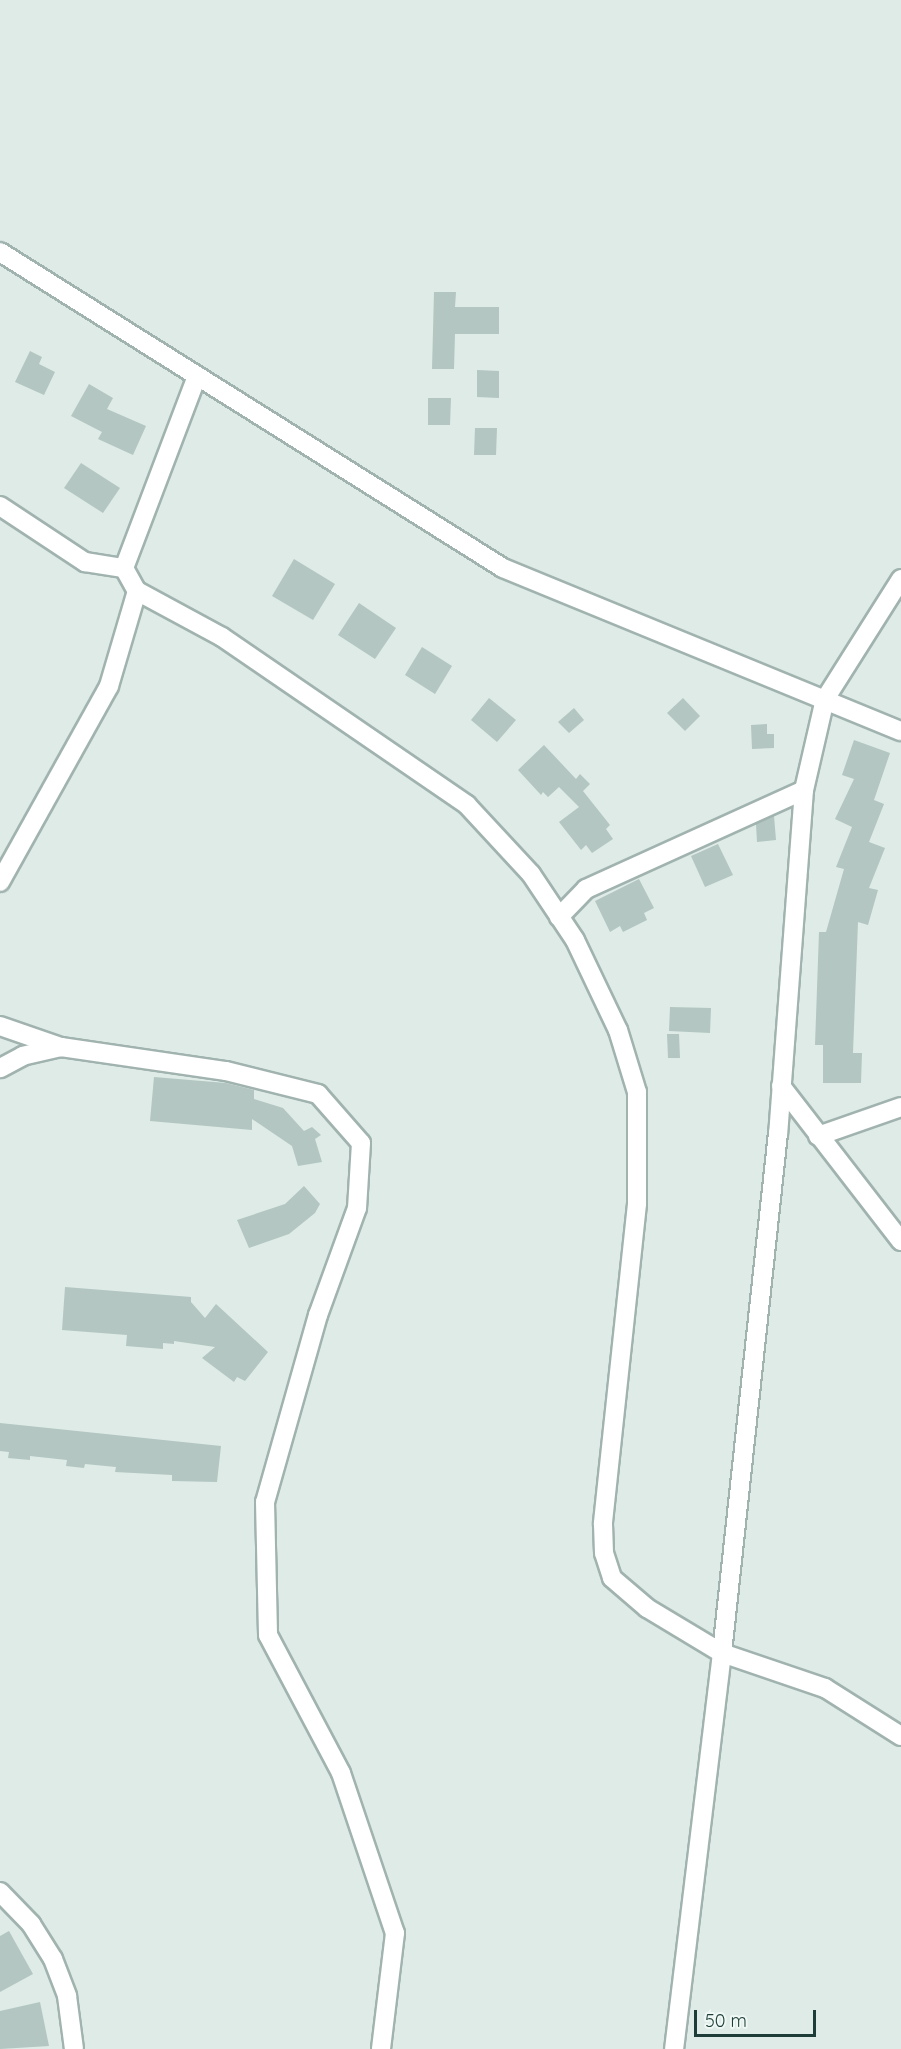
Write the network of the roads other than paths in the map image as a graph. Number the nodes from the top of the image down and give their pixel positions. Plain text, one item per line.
1 (0, 252) edge
2 (197, 376) junction
3 (0, 506) edge
4 (124, 568) junction
5 (901, 579) edge
6 (137, 591) junction
7 (825, 699) junction
8 (901, 731) edge
9 (804, 790) junction
10 (0, 882) edge
11 (559, 917) junction
12 (0, 1026) edge
13 (61, 1047) junction
14 (0, 1068) edge
15 (781, 1086) junction
16 (901, 1107) edge
17 (818, 1136) junction
18 (901, 1241) edge
19 (722, 1653) junction
20 (901, 1736) edge
21 (0, 1892) edge
22 (74, 2049) edge
23 (381, 2049) edge
24 (674, 2049) edge

1 - 2 street
2 - 4 street
2 - 7 street
3 - 4 street
4 - 6 street
5 - 7 street
6 - 10 street
6 - 11 street
7 - 8 street
7 - 9 street
9 - 11 street
9 - 15 street
11 - 19 street
12 - 13 street
13 - 14 street
13 - 23 street
15 - 17 street
15 - 19 street
16 - 17 street
17 - 18 street
19 - 20 street
19 - 24 street
21 - 22 street

